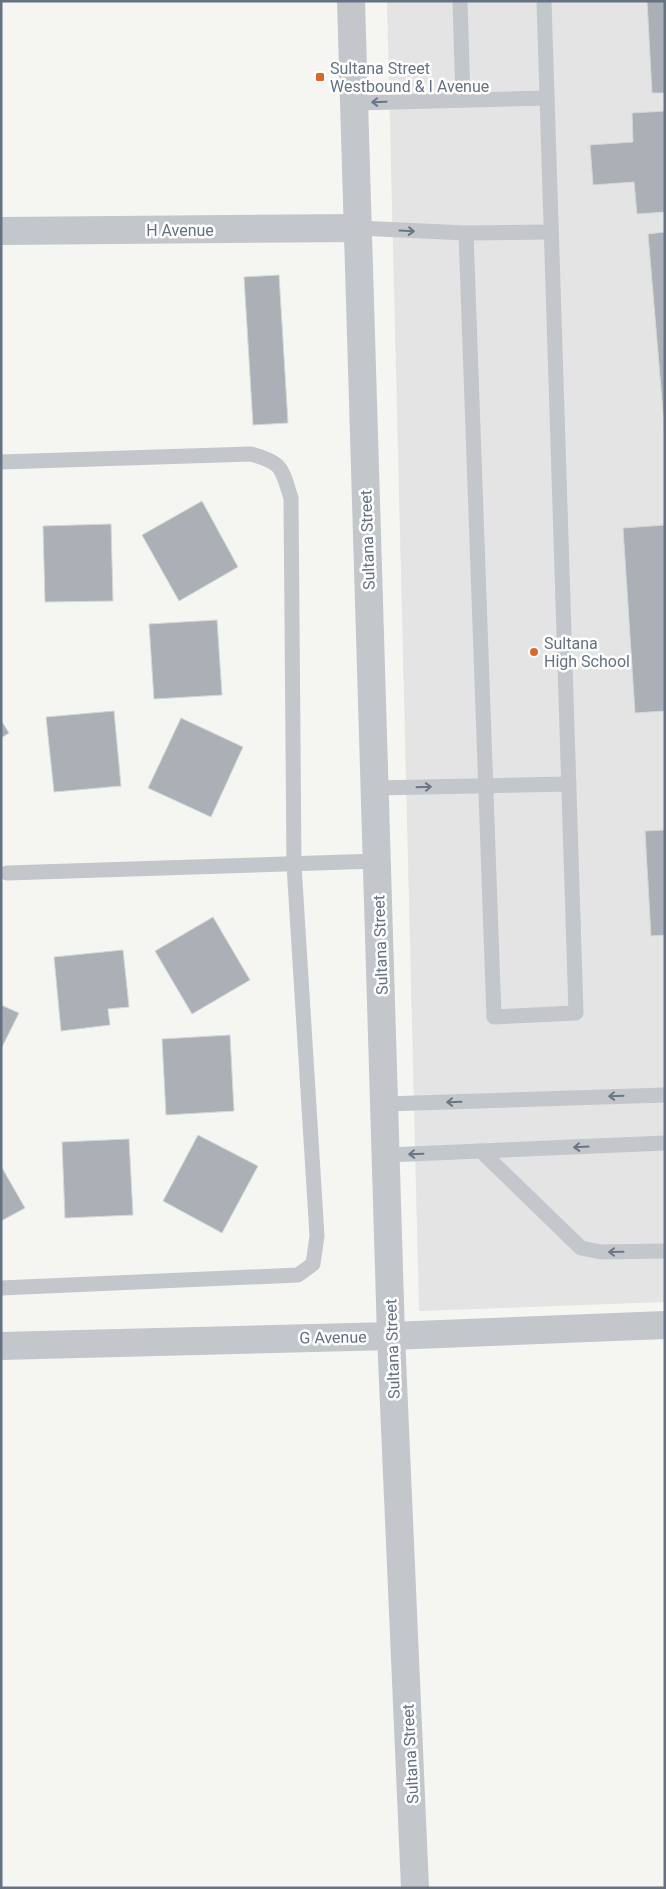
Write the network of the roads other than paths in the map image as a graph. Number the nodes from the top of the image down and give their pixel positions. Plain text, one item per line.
1 (351, 1) edge
2 (460, 1) edge
3 (544, 1) edge
4 (547, 98) junction
5 (463, 100) junction
6 (355, 103) junction
7 (358, 228) junction
8 (1, 231) edge
9 (551, 232) junction
10 (466, 233) junction
11 (1, 462) edge
12 (569, 784) junction
13 (486, 785) junction
14 (375, 788) junction
15 (377, 862) junction
16 (294, 865) junction
17 (7, 873) dead end
18 (665, 1095) edge
19 (385, 1104) junction
20 (665, 1143) edge
21 (480, 1151) junction
22 (386, 1155) junction
23 (665, 1251) edge
24 (1, 1288) edge
25 (665, 1325) edge
26 (391, 1336) junction
27 (1, 1346) edge
28 (416, 1888) edge

1 - 6 street, Sultana Street
2 - 5 lane
3 - 4 lane
4 - 5 lane
4 - 9 lane
5 -> 6 lane
6 - 7 street, Sultana Street
7 - 8 street, H Avenue
7 -> 10 lane
7 - 14 street, Sultana Street
9 - 10 lane
9 - 12 lane
10 - 13 lane
11 - 16 lane
12 - 13 lane
12 - 13 lane
14 -> 13 lane
14 - 15 street, Sultana Street
15 - 16 lane
15 - 19 street, Sultana Street
16 - 17 lane
16 - 24 lane
18 -> 19 lane
19 - 22 street, Sultana Street
20 -> 21 lane
21 -> 22 lane
23 -> 21 lane
22 - 26 street, Sultana Street
25 - 26 street, G Avenue
26 - 27 street, G Avenue
26 - 28 street, Sultana Street

